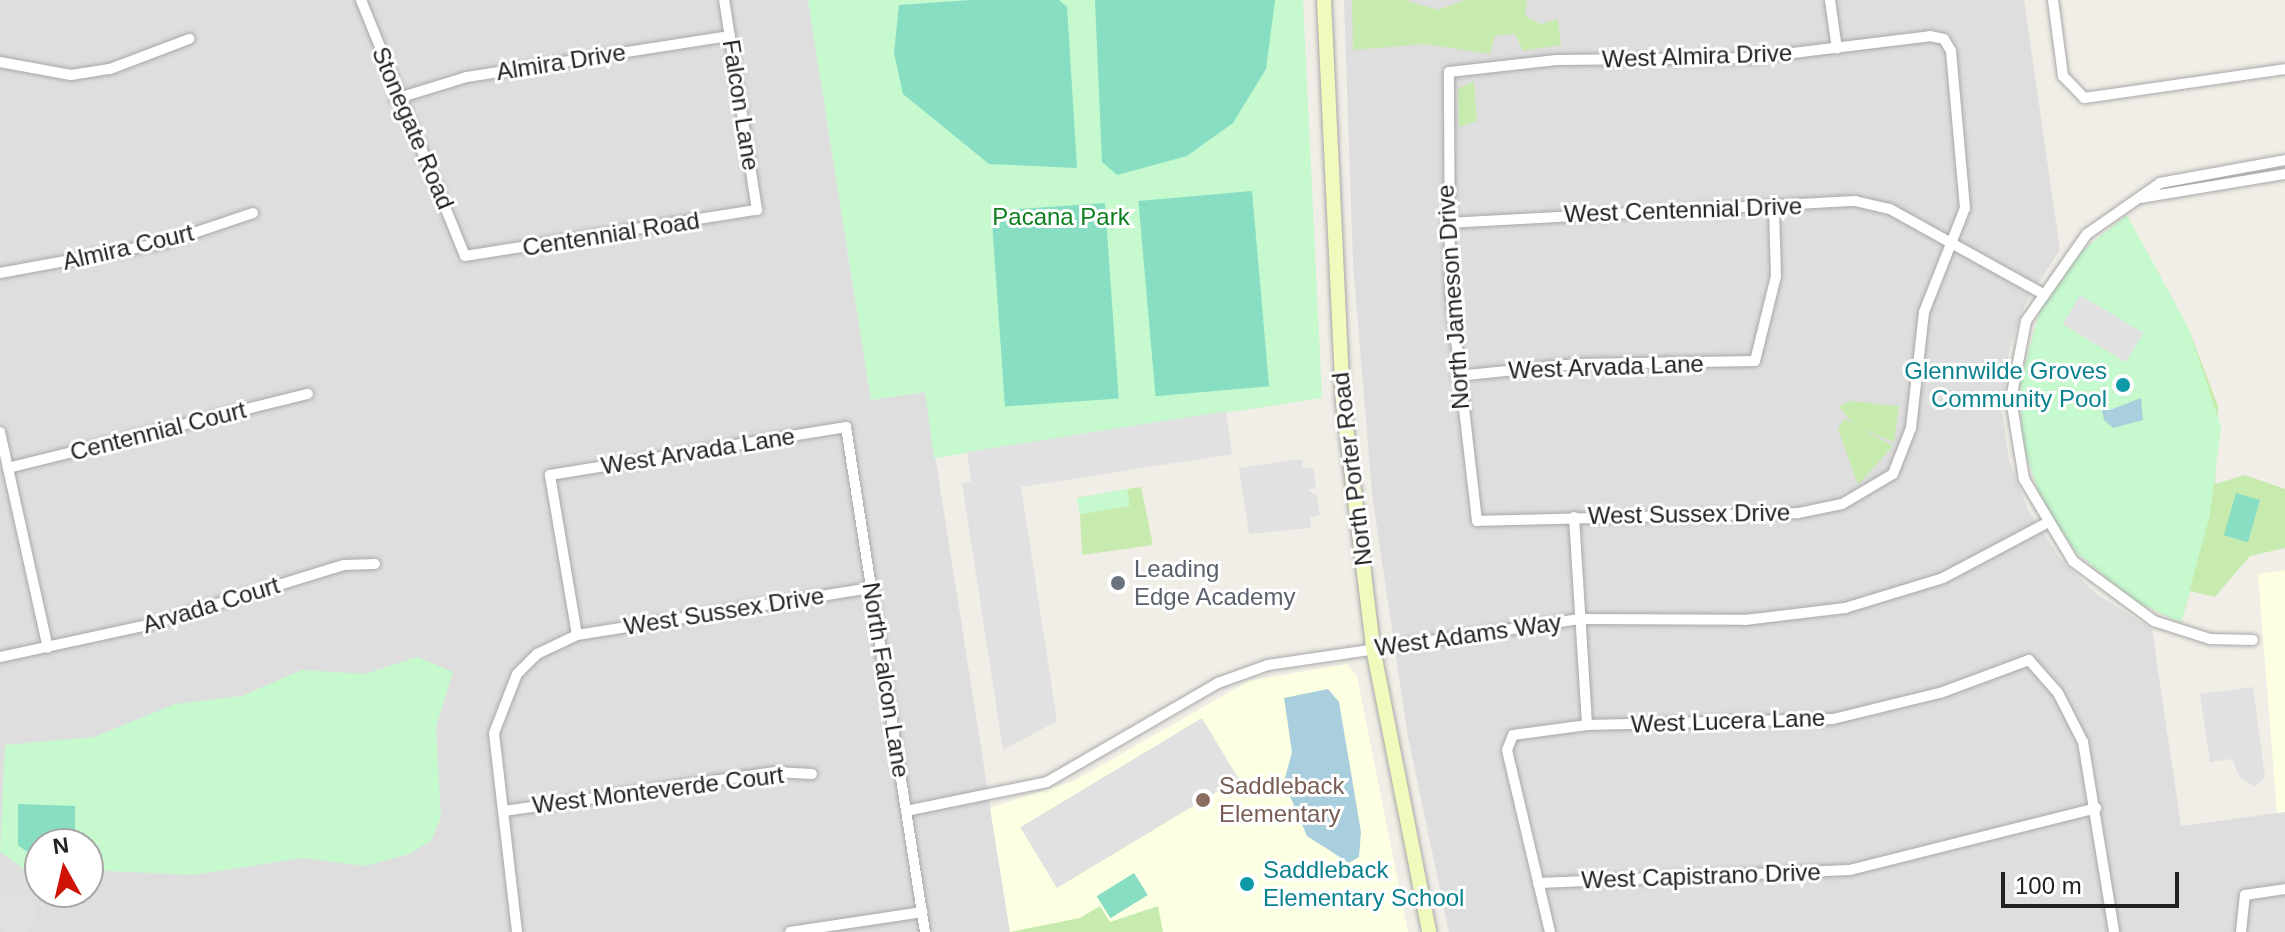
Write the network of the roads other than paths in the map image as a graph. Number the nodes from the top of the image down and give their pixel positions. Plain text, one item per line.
1 (361, 0) edge
2 (724, 0) edge
3 (1324, 0) edge
4 (1830, 0) edge
5 (2053, 0) edge
6 (730, 36) junction
7 (189, 39) dead end
8 (1837, 49) junction
9 (0, 62) edge
10 (2285, 69) edge
11 (1449, 72) joint
12 (395, 99) junction
13 (2285, 160) edge
14 (2285, 174) edge
15 (2140, 198) junction
16 (1774, 209) junction
17 (757, 210) joint
18 (253, 213) dead end
19 (1447, 223) junction
20 (1952, 244) junction
21 (465, 256) joint
22 (0, 273) edge
23 (2040, 292) junction
24 (1457, 376) junction
25 (308, 394) dead end
26 (846, 427) joint
27 (0, 432) edge
28 (8, 468) junction
29 (1574, 517) junction
30 (1477, 521) joint
31 (2045, 524) junction
32 (375, 564) dead end
33 (872, 588) junction
34 (1580, 619) junction
35 (577, 635) junction
36 (2253, 640) dead end
37 (48, 648) junction
38 (1373, 648) junction
39 (0, 657) edge
40 (1587, 725) junction
41 (812, 774) dead end
42 (2096, 808) junction
43 (504, 811) junction
44 (906, 811) junction
45 (1538, 883) junction
46 (2285, 889) edge
47 (922, 912) junction
48 (517, 932) edge
49 (790, 932) edge
50 (925, 932) edge
51 (1429, 932) edge
52 (1550, 932) edge
53 (2114, 932) edge
54 (2241, 932) edge

1 - 12 street, Stonegate Road
2 - 6 street, Falcon Lane
3 - 38 street, North Porter Road
4 - 8 street
5 - 10 street
6 - 12 street, Almira Drive
6 - 17 street, Falcon Lane
7 - 9 street
8 - 11 street, West Almira Drive
8 - 20 street, West Almira Drive
11 - 19 street, North Jameson Drive
12 - 21 street, Stonegate Road
13 - 15 street
14 - 15 street
15 - 23 street
16 - 19 street, West Centennial Drive
16 - 20 street, West Centennial Drive
16 - 24 street, West Arvada Lane
17 - 21 street, Centennial Road
18 - 22 street, Almira Court
19 - 24 street, North Jameson Drive
20 - 23 street, West Centennial Drive
20 - 29 street, West Sussex Drive
23 - 31 street
24 - 30 street, North Jameson Drive
25 - 28 street, Centennial Court
26 - 33 street, North Falcon Lane
26 - 35 street, West Arvada Lane
27 - 28 street
28 - 37 street
29 - 30 street, West Sussex Drive
29 - 34 street
31 - 34 street, West Adams Way
31 - 36 street
32 - 37 street, Arvada Court
33 - 35 street, West Sussex Drive
33 - 44 street, North Falcon Lane
34 - 38 street, West Adams Way
34 - 40 street
35 - 43 street, West Sussex Drive
37 - 39 street, Arvada Court
38 - 44 street, West Adams Way
38 - 51 street, North Porter Road
40 - 42 street, West Lucera Lane
40 - 45 street, West Lucera Lane
41 - 43 street, West Monteverde Court
42 - 45 street, West Capistrano Drive
42 - 53 street
43 - 48 street, West Sussex Drive
44 - 47 street, North Falcon Lane
45 - 52 street
46 - 54 street
47 - 49 street
47 - 50 street, North Falcon Lane

